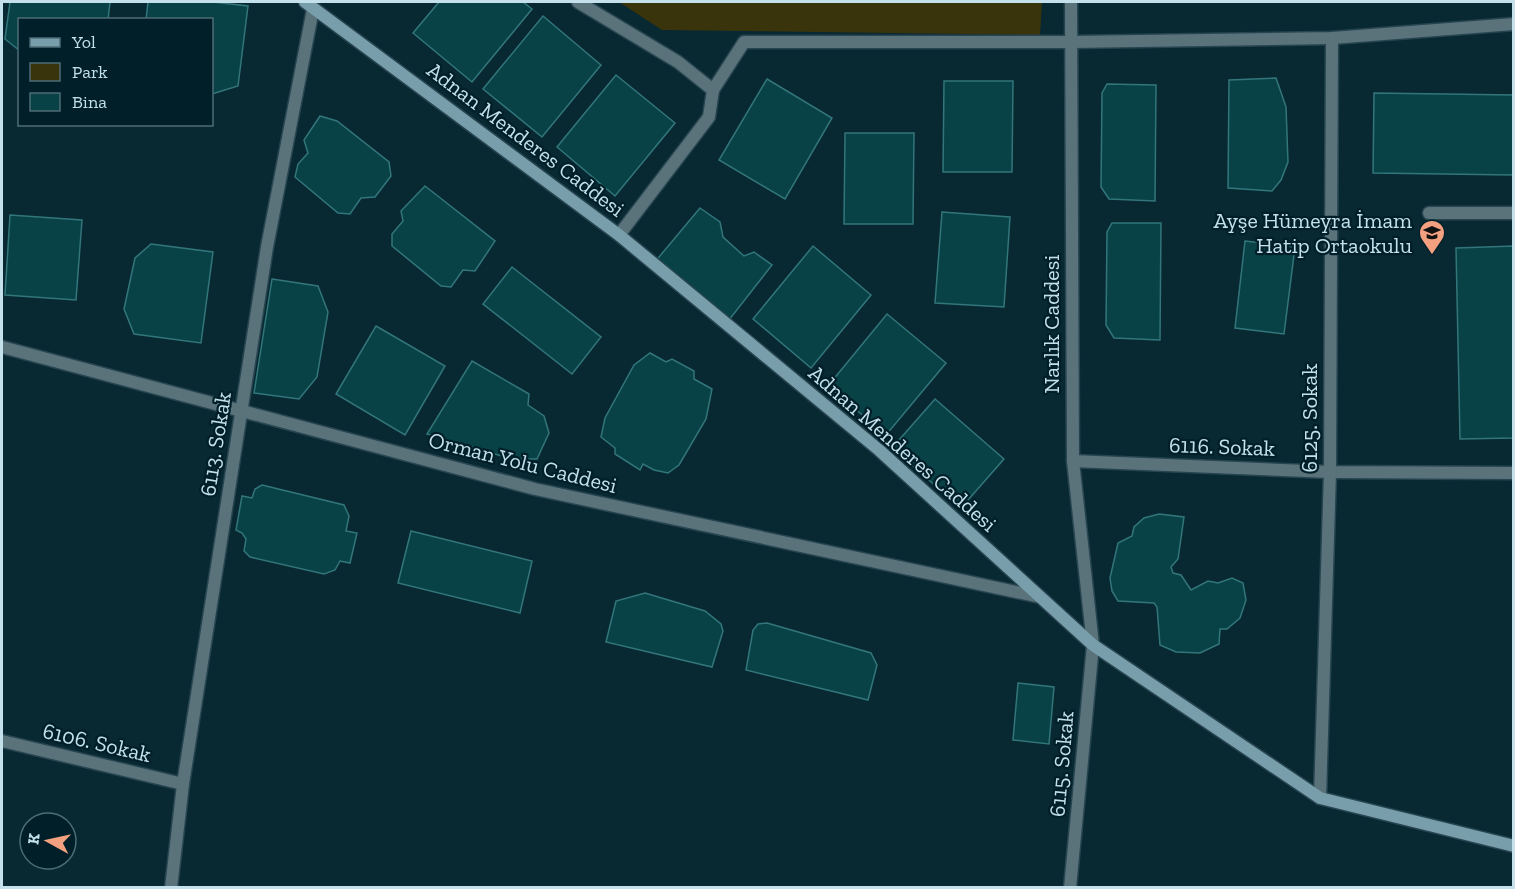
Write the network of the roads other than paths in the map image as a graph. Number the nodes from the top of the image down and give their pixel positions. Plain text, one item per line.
1 (578, 2) edge
2 (1071, 2) edge
3 (309, 5) edge
4 (1514, 24) edge
5 (1332, 38) junction
6 (1071, 42) junction
7 (713, 90) junction
8 (1429, 213) dead end
9 (1514, 213) edge
10 (619, 235) junction
11 (2, 347) edge
12 (242, 411) junction
13 (1073, 461) junction
14 (1330, 472) junction
15 (1514, 473) edge
16 (1040, 597) junction
17 (1093, 645) junction
18 (2, 741) edge
19 (183, 784) junction
20 (1320, 798) junction
21 (1514, 846) edge
22 (171, 888) edge
23 (1070, 888) edge

1 - 7 street
2 - 6 street, Narlık Caddesi
3 - 10 street, Adnan Menderes Caddesi
3 - 12 street, 6113. Sokak
4 - 5 street
5 - 6 street
5 - 14 street, 6125. Sokak
6 - 7 street
6 - 13 street, Narlık Caddesi
7 - 10 street
8 - 9 street
10 - 16 street, Adnan Menderes Caddesi
11 - 12 street, Orman Yolu Caddesi
12 - 16 street, Orman Yolu Caddesi
12 - 19 street, 6113. Sokak
13 - 14 street, 6116. Sokak
13 - 17 street, Narlık Caddesi
14 - 15 street, 6116. Sokak
14 - 20 street, 6125. Sokak
16 - 17 street, Adnan Menderes Caddesi
17 - 20 street, Adnan Menderes Caddesi
17 - 23 street, 6115. Sokak
18 - 19 street, 6106. Sokak
19 - 22 street, 6113. Sokak
20 - 21 street, Adnan Menderes Caddesi

